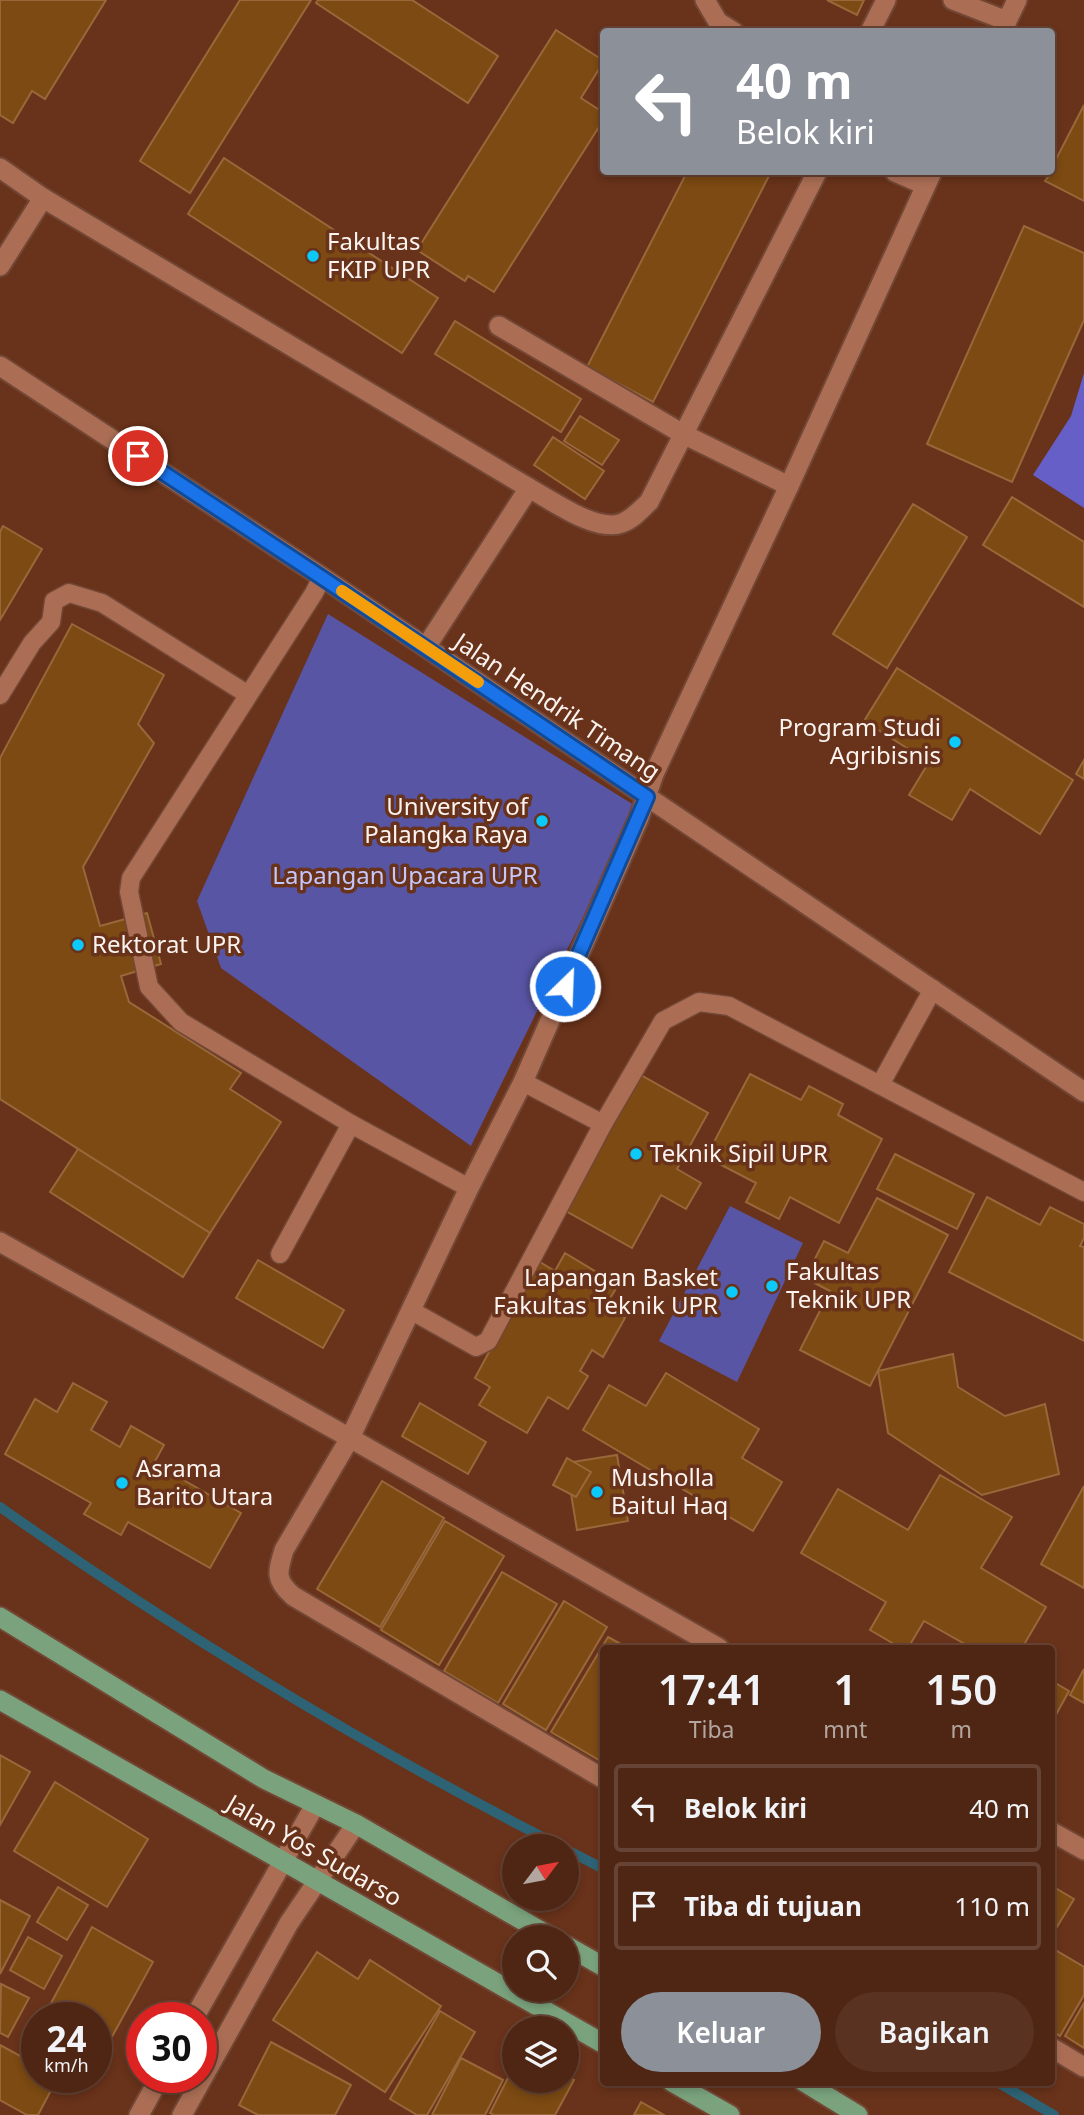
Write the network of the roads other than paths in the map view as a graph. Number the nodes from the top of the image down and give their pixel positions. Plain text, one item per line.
1 (705, 0) edge
2 (886, 0) edge
3 (953, 0) edge
4 (1017, 0) edge
5 (1004, 27) edge
6 (728, 28) edge
7 (872, 28) edge
8 (0, 168) edge
9 (815, 175) edge
10 (929, 178) edge
11 (43, 198) junction
12 (0, 266) edge
13 (499, 326) dead end
14 (0, 366) edge
15 (683, 434) junction
16 (789, 486) junction
17 (529, 488) junction
18 (321, 577) junction
19 (426, 647) junction
20 (247, 694) junction
21 (0, 695) edge
22 (647, 797) junction
23 (933, 989) junction
24 (523, 1082) junction
25 (880, 1085) junction
26 (1084, 1092) edge
27 (351, 1124) junction
28 (603, 1124) junction
29 (468, 1188) junction
30 (1084, 1192) edge
31 (0, 1242) edge
32 (280, 1254) dead end
33 (412, 1311) junction
34 (350, 1438) junction
35 (0, 1617) edge
36 (714, 1645) edge
37 (0, 1700) edge
38 (600, 1777) edge
39 (315, 1805) junction
40 (356, 1825) junction
41 (1055, 1834) edge
42 (1084, 1850) edge
43 (282, 1861) junction
44 (318, 1882) junction
45 (530, 1925) edge
46 (579, 1953) edge
47 (600, 1965) edge
48 (203, 2002) edge
49 (600, 2042) edge
50 (1055, 2050) edge
51 (1084, 2067) edge
52 (679, 2086) edge
53 (817, 2086) edge
54 (151, 2093) edge
55 (139, 2115) edge
56 (182, 2115) edge
57 (730, 2115) edge
58 (858, 2115) edge

1 - 6 street
2 - 7 street
3 - 5 street
4 - 5 street
8 - 11 street
9 - 15 street
10 - 16 street
11 - 12 street
11 - 17 street
13 - 15 street
14 - 18 street, Jalan Hendrik Timang
15 - 16 street
15 - 17 street
16 - 22 street
17 - 19 street
18 - 19 street, Jalan Hendrik Timang
18 - 20 lane
19 - 22 street, Jalan Hendrik Timang
20 - 21 lane
20 - 27 lane
22 - 23 street, Jalan Hendrik Timang
22 - 24 street
23 - 25 lane
23 - 26 street, Jalan Hendrik Timang
24 - 28 lane
24 - 29 street
25 - 28 lane
25 - 30 lane
27 - 29 lane
27 - 32 lane
28 - 33 lane
29 - 33 street
31 - 34 street
33 - 34 street
34 - 36 street
34 - 38 street
35 - 39 main road, Jalan Yos Sudarso
37 - 43 main road, Jalan Yos Sudarso
39 - 40 main road, Jalan Yos Sudarso
39 - 43 street
40 - 44 street
40 - 45 main road, Jalan Yos Sudarso
41 - 42 street
43 - 44 main road, Jalan Yos Sudarso
43 - 48 street
44 - 49 main road, Jalan Yos Sudarso
44 - 56 street
46 - 47 main road
50 - 51 street
52 - 57 main road
53 - 58 main road
54 - 55 street

